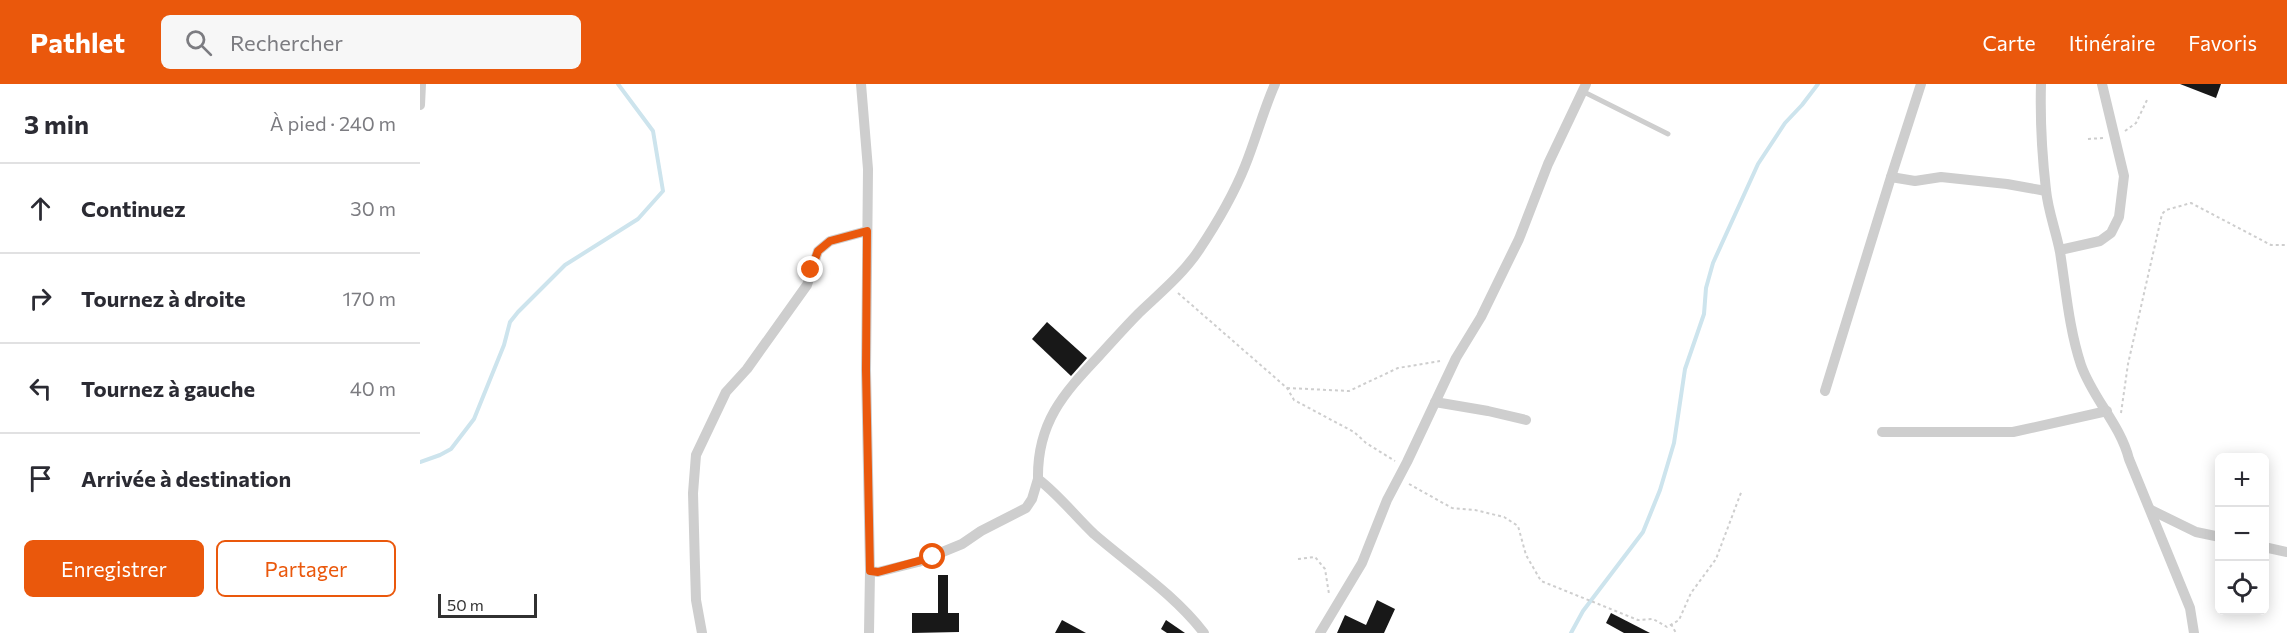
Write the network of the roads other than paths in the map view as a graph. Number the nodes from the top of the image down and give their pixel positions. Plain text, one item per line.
1 (421, 84) edge
2 (861, 84) edge
3 (1275, 84) edge
4 (1921, 84) edge
5 (2041, 84) edge
6 (2102, 84) edge
7 (1584, 88) edge
8 (420, 105) edge
9 (1668, 134) dead end
10 (1890, 177) junction
11 (2046, 191) junction
12 (867, 231) junction
13 (2060, 250) junction
14 (1825, 391) dead end
15 (1435, 402) junction
16 (2107, 411) junction
17 (1526, 420) dead end
18 (1882, 432) dead end
19 (1038, 479) junction
20 (2151, 510) junction
21 (2215, 536) edge
22 (2269, 548) edge
23 (2287, 552) edge
24 (870, 571) junction
25 (702, 633) edge
26 (868, 633) edge
27 (1204, 633) edge
28 (1320, 633) edge
29 (2194, 633) edge

1 - 8 street
2 - 12 street
3 - 19 street
4 - 10 street
5 - 11 street
6 - 13 street
7 - 9 lane
7 - 15 street
10 - 11 street
10 - 14 street
11 - 13 street
12 - 24 street
12 - 25 street
13 - 16 street
15 - 17 street
15 - 28 street
16 - 18 street
16 - 20 street
19 - 24 street
19 - 27 street
20 - 21 street
20 - 29 street
22 - 23 street
24 - 26 street

